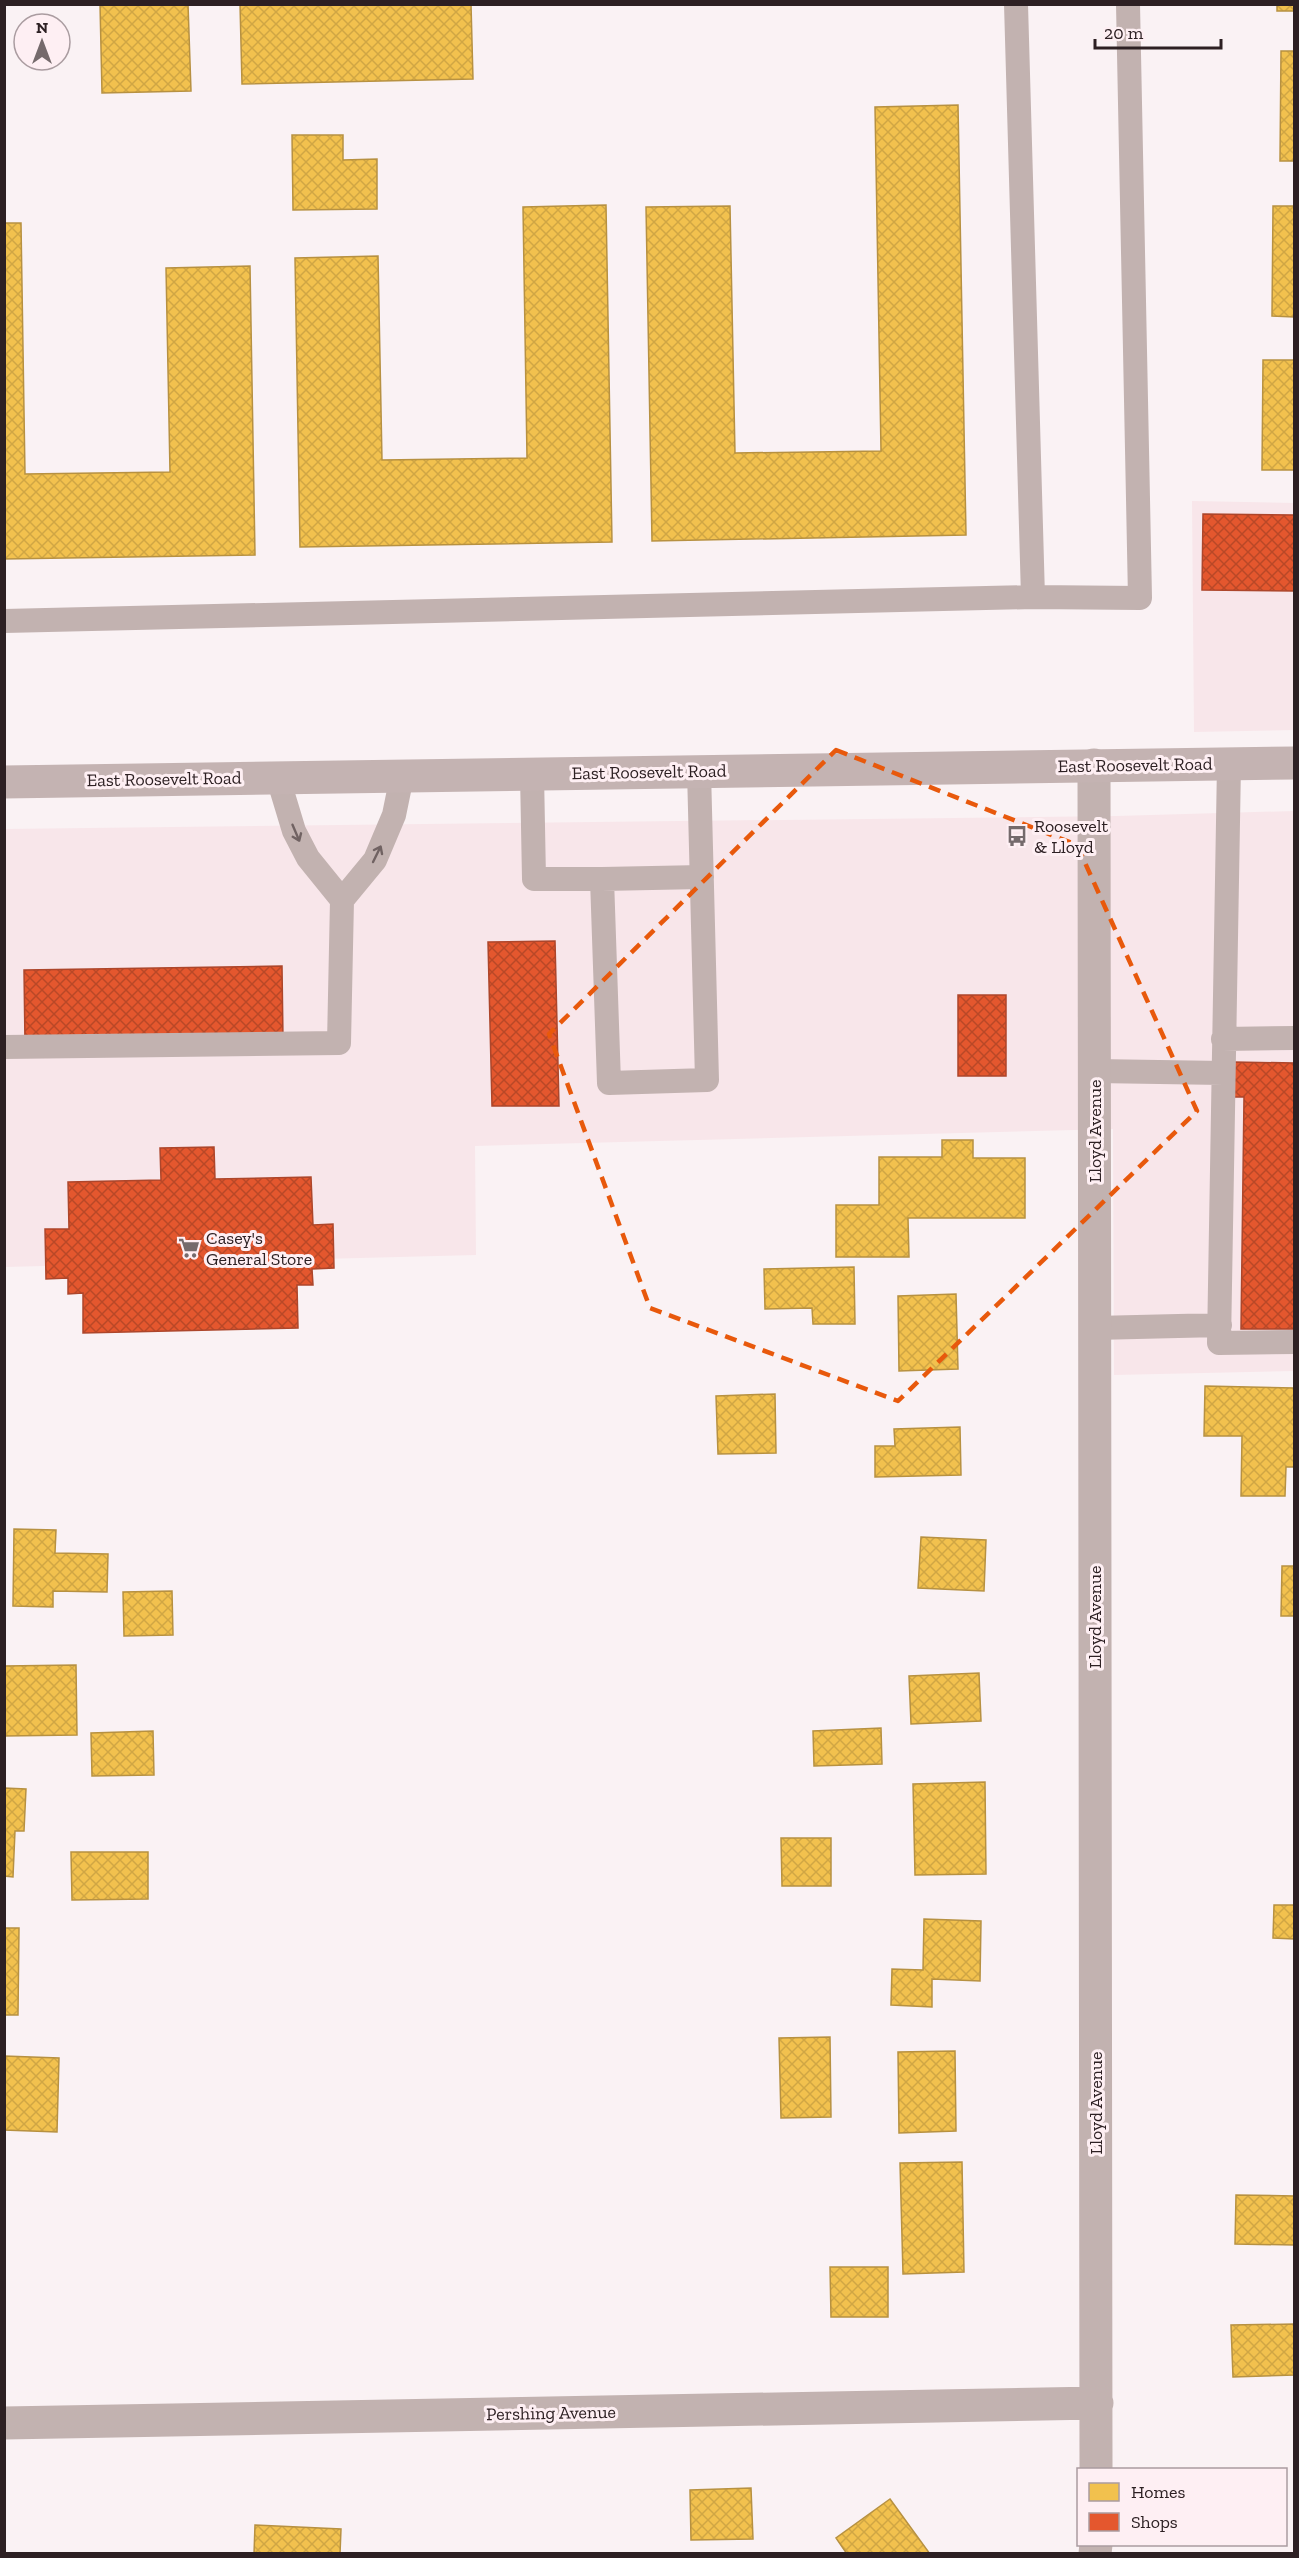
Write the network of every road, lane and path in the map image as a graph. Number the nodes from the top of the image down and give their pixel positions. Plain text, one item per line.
1 (1016, 4) edge
2 (1128, 4) edge
3 (1034, 597) junction
4 (4, 621) edge
5 (1229, 764) junction
6 (1294, 764) edge
7 (1094, 765) junction
8 (699, 771) junction
9 (532, 774) junction
10 (402, 776) junction
11 (278, 778) junction
12 (4, 782) edge
13 (702, 877) junction
14 (602, 879) junction
15 (342, 900) junction
16 (1294, 1038) edge
17 (1223, 1039) junction
18 (4, 1047) edge
19 (1095, 1071) junction
20 (1223, 1073) junction
21 (1220, 1325) junction
22 (1095, 1328) junction
23 (1294, 1342) edge
24 (1097, 2403) junction
25 (4, 2423) edge
26 (1096, 2468) edge

1 - 3 lane
2 - 3 lane
3 - 4 lane
5 - 6 main road, East Roosevelt Road
5 - 7 main road, East Roosevelt Road
5 - 17 lane
7 - 8 main road, East Roosevelt Road
7 - 19 street, Lloyd Avenue
8 - 9 main road, East Roosevelt Road
8 - 13 lane
9 - 10 main road, East Roosevelt Road
9 - 14 lane
10 - 11 main road, East Roosevelt Road
15 -> 10 lane
11 - 12 main road, East Roosevelt Road
11 -> 15 lane
13 - 14 lane
13 - 14 lane
15 - 18 lane
16 - 17 lane
17 - 20 lane
19 - 20 lane
19 - 22 street, Lloyd Avenue
20 - 21 lane
21 - 22 lane
21 - 23 lane
22 - 24 street, Lloyd Avenue
24 - 25 street, Pershing Avenue
24 - 26 street, Lloyd Avenue

